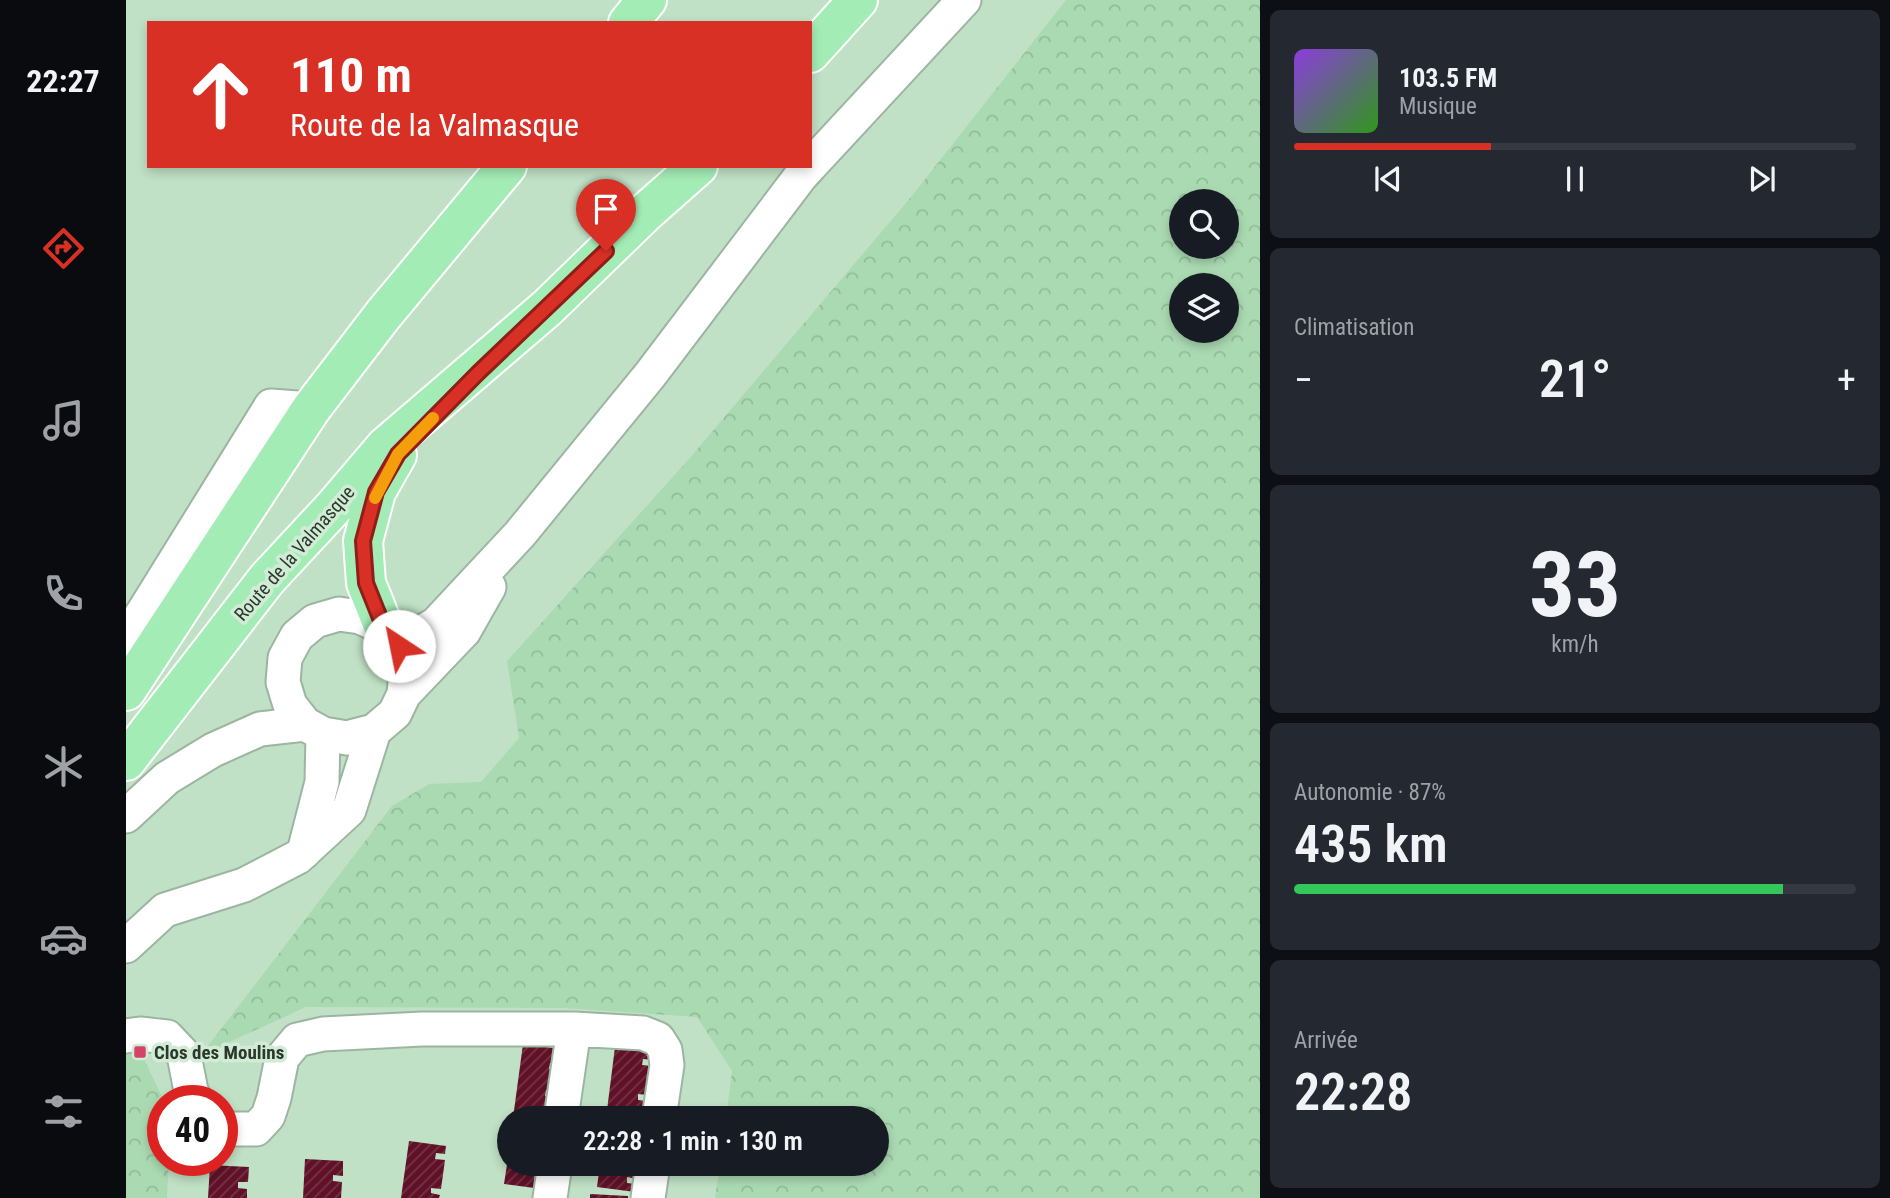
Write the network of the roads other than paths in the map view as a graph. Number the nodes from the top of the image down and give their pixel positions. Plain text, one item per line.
1 (647, 0) edge
2 (858, 0) edge
3 (964, 0) edge
4 (630, 21) edge
5 (812, 51) edge
6 (812, 164) edge
7 (505, 168) edge
8 (696, 168) edge
9 (808, 168) edge
10 (547, 308) junction
11 (310, 409) junction
12 (520, 534) junction
13 (126, 637) edge
14 (392, 637) junction
15 (126, 691) edge
16 (404, 694) junction
17 (314, 729) junction
18 (374, 731) junction
19 (126, 761) edge
20 (126, 816) edge
21 (304, 852) junction
22 (126, 946) edge
23 (574, 1030) junction
24 (126, 1036) edge
25 (190, 1085) edge
26 (563, 1106) edge
27 (661, 1106) edge
28 (238, 1129) edge
29 (553, 1176) edge
30 (651, 1176) edge
31 (550, 1198) edge
32 (648, 1198) edge

1 - 4 main road
2 - 5 main road
3 - 6 street
7 - 11 main road
8 - 10 main road, Route de la Valmasque
9 - 12 street
10 - 14 main road
10 - 19 main road, Route de la Valmasque
11 - 13 street
11 - 15 main road
12 - 14 street
12 - 16 street
14 - 16 street
14 - 17 street
16 - 18 street
17 - 18 street
17 - 20 street
17 - 21 street
18 - 21 street
21 - 22 street
23 - 26 street
23 - 27 street
23 - 28 street
24 - 25 street
29 - 31 street
30 - 32 street

